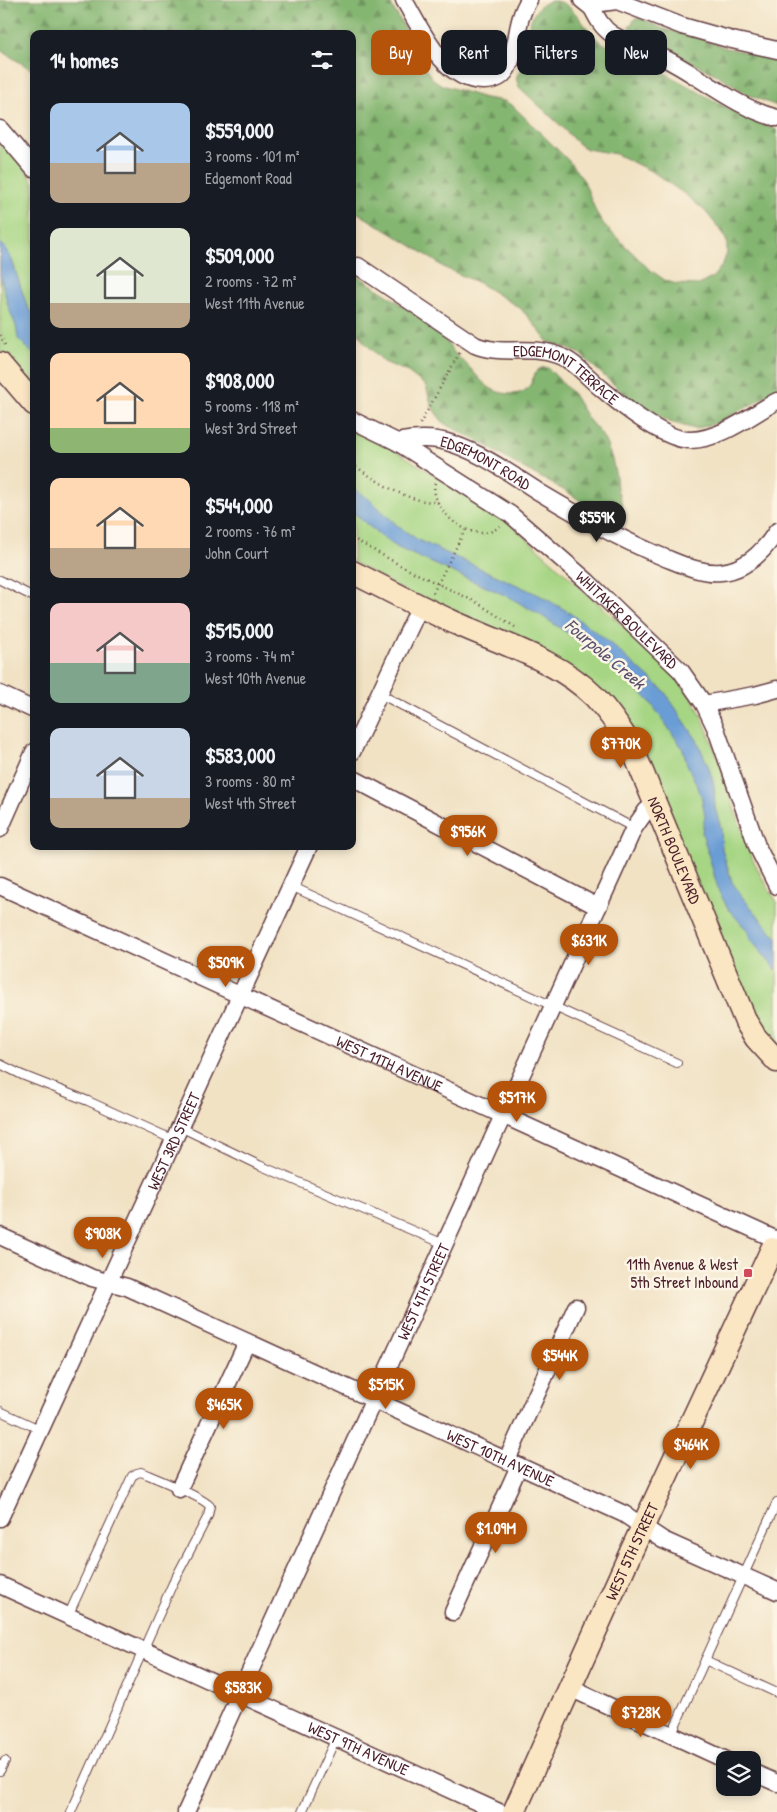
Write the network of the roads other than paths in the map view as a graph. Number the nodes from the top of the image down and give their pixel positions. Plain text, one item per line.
1 (404, 0) edge
2 (529, 0) edge
3 (587, 4) edge
4 (777, 50) edge
5 (777, 118) edge
6 (0, 128) edge
7 (30, 164) edge
8 (358, 266) dead end
9 (0, 364) edge
10 (30, 399) edge
11 (777, 401) edge
12 (356, 422) edge
13 (397, 442) junction
14 (777, 531) edge
15 (356, 574) edge
16 (0, 580) edge
17 (30, 596) edge
18 (425, 604) junction
19 (777, 689) edge
20 (0, 694) edge
21 (380, 694) junction
22 (704, 704) junction
23 (30, 708) edge
24 (356, 744) edge
25 (30, 761) edge
26 (356, 780) edge
27 (656, 803) junction
28 (634, 828) junction
29 (0, 829) edge
30 (307, 850) edge
31 (0, 886) edge
32 (291, 886) junction
33 (777, 886) edge
34 (598, 908) junction
35 (240, 996) junction
36 (553, 1005) junction
37 (777, 1061) edge
38 (677, 1063) dead end
39 (0, 1064) edge
40 (503, 1116) junction
41 (177, 1133) junction
42 (0, 1236) edge
43 (775, 1242) edge
44 (444, 1244) junction
45 (109, 1282) junction
46 (576, 1307) dead end
47 (247, 1342) junction
48 (374, 1399) junction
49 (0, 1411) edge
50 (41, 1430) junction
51 (513, 1463) junction
52 (179, 1489) junction
53 (777, 1502) edge
54 (0, 1518) edge
55 (643, 1528) junction
56 (744, 1575) junction
57 (0, 1585) edge
58 (777, 1591) edge
59 (452, 1612) dead end
60 (68, 1616) junction
61 (144, 1650) junction
62 (705, 1660) junction
63 (570, 1688) junction
64 (777, 1693) edge
65 (239, 1694) junction
66 (671, 1735) junction
67 (336, 1738) junction
68 (716, 1755) edge
69 (5, 1761) dead end
70 (0, 1771) edge
71 (761, 1776) edge
72 (777, 1783) edge
73 (71, 1812) edge
74 (186, 1812) edge
75 (302, 1812) edge
76 (499, 1812) edge
77 (514, 1812) edge

1 - 2 street
3 - 4 street
3 - 5 street
6 - 7 street
8 - 11 street, EDGEMONT TERRACE
9 - 10 street
12 - 13 street, WHITAKER BOULEVARD
13 - 14 street, EDGEMONT ROAD
13 - 22 street, WHITAKER BOULEVARD
15 - 18 street, NORTH BOULEVARD
16 - 17 lane
18 - 21 street
18 - 27 street, NORTH BOULEVARD
19 - 22 street
20 - 23 street
21 - 24 street
21 - 28 lane
22 - 33 street, WHITAKER BOULEVARD
25 - 29 street
26 - 34 street
27 - 28 street, WEST 4TH STREET
27 - 37 street, NORTH BOULEVARD
28 - 34 street, WEST 4TH STREET
30 - 32 street, WEST 3RD STREET
31 - 35 street, WEST 11TH AVENUE
32 - 35 street, WEST 3RD STREET
32 - 36 lane
34 - 36 street, WEST 4TH STREET
35 - 40 street, WEST 11TH AVENUE
35 - 41 street, WEST 3RD STREET
36 - 38 lane
36 - 40 street, WEST 4TH STREET
39 - 41 lane
40 - 43 street, WEST 11TH AVENUE
40 - 44 street, WEST 4TH STREET
41 - 44 lane
41 - 45 street, WEST 3RD STREET
42 - 45 street, WEST 10TH AVENUE
43 - 55 street, WEST 5TH STREET
44 - 48 street, WEST 4TH STREET
45 - 47 street, WEST 10TH AVENUE
45 - 50 street, WEST 3RD STREET
46 - 51 street
47 - 48 street, WEST 10TH AVENUE
47 - 52 street
48 - 51 street, WEST 10TH AVENUE
48 - 65 street, WEST 4TH STREET
49 - 50 lane
50 - 54 street, WEST 3RD STREET
51 - 55 street, WEST 10TH AVENUE
51 - 59 street
52 - 60 lane
52 - 61 lane
53 - 56 lane
55 - 56 street, WEST 10TH AVENUE
55 - 63 street, WEST 5TH STREET
56 - 58 street, WEST 10TH AVENUE
56 - 62 lane
57 - 60 street, WEST 9TH AVENUE
60 - 61 street, WEST 9TH AVENUE
61 - 65 street, WEST 9TH AVENUE
61 - 73 lane
62 - 64 lane
62 - 66 lane
63 - 66 street
63 - 77 street, WEST 5TH STREET
65 - 67 street, WEST 9TH AVENUE
65 - 74 street, WEST 4TH STREET
66 - 68 street
67 - 75 lane
67 - 76 street, WEST 9TH AVENUE
69 - 70 lane
71 - 72 street

